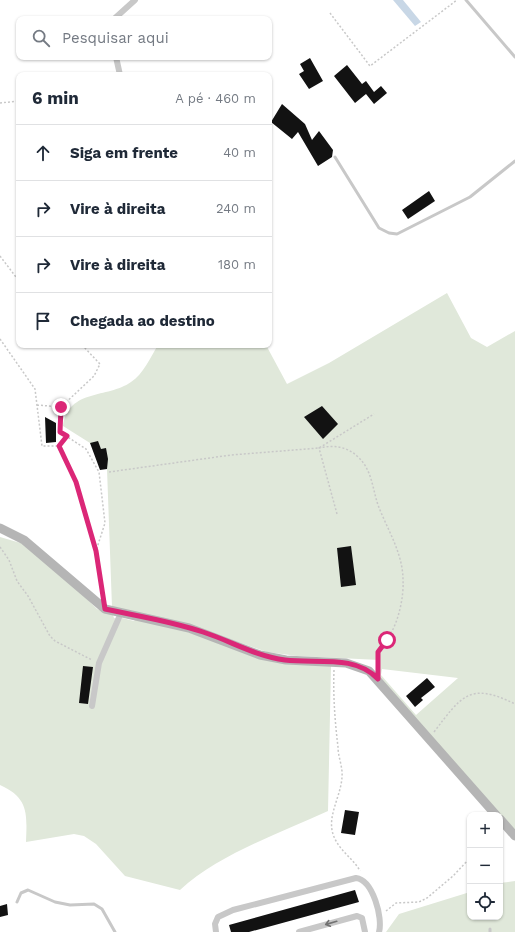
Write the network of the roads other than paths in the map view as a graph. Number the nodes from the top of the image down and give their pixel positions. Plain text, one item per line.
1 (135, 0) edge
2 (466, 0) edge
3 (117, 16) edge
4 (515, 57) edge
5 (117, 60) edge
6 (119, 72) edge
7 (335, 157) dead end
8 (515, 161) edge
9 (0, 528) edge
10 (121, 613) junction
11 (92, 706) dead end
12 (493, 812) edge
13 (503, 822) edge
14 (515, 836) edge
15 (18, 902) dead end
16 (115, 932) edge
17 (216, 932) edge
18 (299, 932) edge
19 (365, 932) edge
20 (379, 932) edge

1 - 3 street
2 - 4 lane
5 - 6 street
7 - 8 lane
9 - 10 street
10 - 11 street
10 - 12 street
13 - 14 street
15 - 16 lane
17 - 20 street
19 -> 18 street

